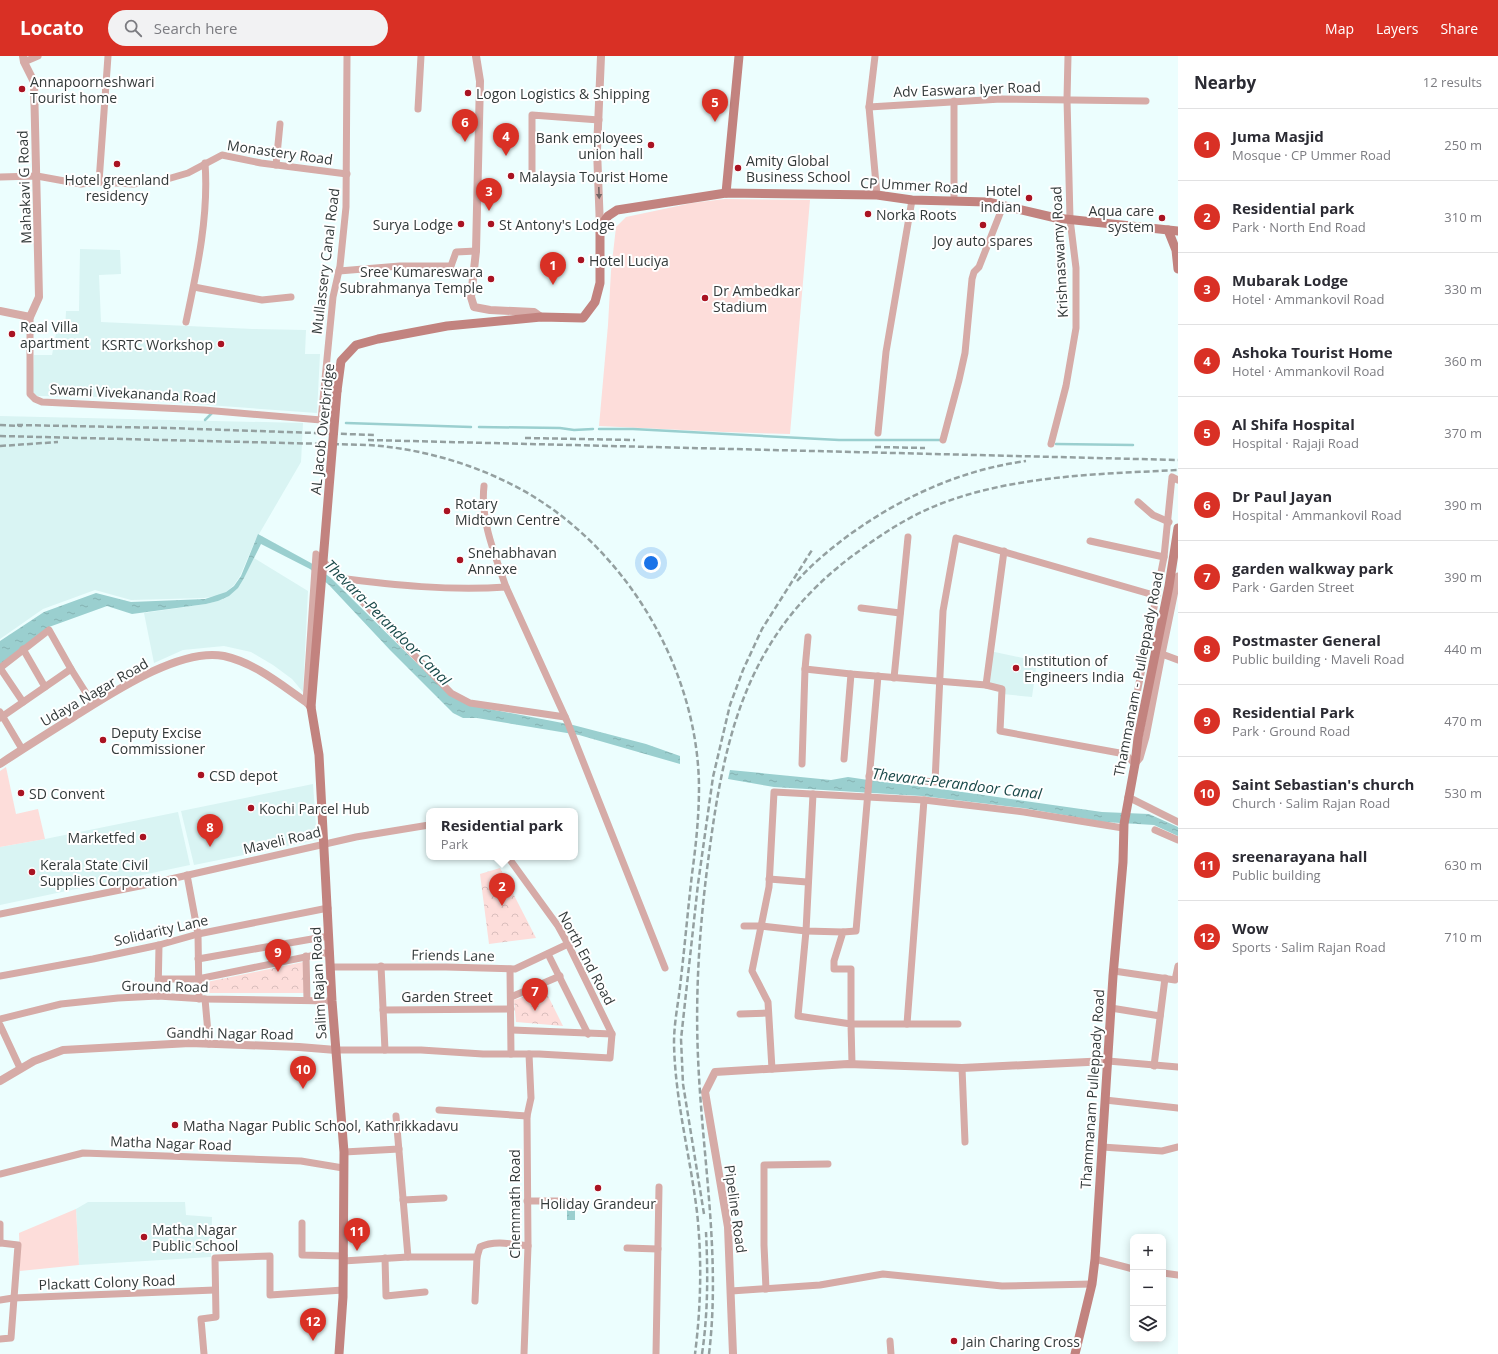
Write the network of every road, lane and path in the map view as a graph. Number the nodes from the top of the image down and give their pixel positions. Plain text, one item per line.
1 (38, 56) edge
2 (108, 56) edge
3 (347, 56) edge
4 (421, 56) edge
5 (476, 56) edge
6 (602, 56) edge
7 (739, 56) edge
8 (875, 56) edge
9 (1068, 56) edge
10 (24, 59) edge
11 (1067, 99) junction
12 (954, 101) junction
13 (1146, 101) dead end
14 (869, 107) junction
15 (418, 110) dead end
16 (599, 120) junction
17 (280, 124) dead end
18 (205, 163) junction
19 (276, 165) junction
20 (347, 174) junction
21 (37, 176) junction
22 (532, 176) dead end
23 (0, 177) edge
24 (99, 182) junction
25 (726, 193) junction
26 (876, 195) junction
27 (912, 200) junction
28 (954, 201) junction
29 (1003, 206) junction
30 (1070, 219) junction
31 (600, 227) junction
32 (1168, 230) junction
33 (1178, 231) edge
34 (1177, 247) edge
35 (476, 251) junction
36 (1178, 269) edge
37 (339, 271) junction
38 (194, 287) junction
39 (291, 297) dead end
40 (0, 311) edge
41 (30, 317) junction
42 (541, 317) junction
43 (186, 322) dead end
44 (321, 420) joint
45 (878, 433) dead end
46 (942, 440) dead end
47 (1051, 444) dead end
48 (1178, 480) edge
49 (484, 486) dead end
50 (1138, 502) dead end
51 (1169, 522) junction
52 (1178, 528) edge
53 (908, 537) dead end
54 (1090, 541) dead end
55 (1004, 551) junction
56 (1164, 556) junction
57 (1178, 576) edge
58 (338, 578) junction
59 (506, 587) junction
60 (1176, 594) edge
61 (1157, 596) junction
62 (861, 608) dead end
63 (900, 613) junction
64 (808, 637) dead end
65 (23, 649) junction
66 (1162, 654) junction
67 (1178, 660) edge
68 (0, 668) edge
69 (71, 669) junction
70 (805, 669) junction
71 (851, 674) junction
72 (878, 676) junction
73 (894, 678) junction
74 (940, 681) junction
75 (986, 685) junction
76 (45, 687) junction
77 (23, 702) junction
78 (93, 704) junction
79 (309, 705) junction
80 (1, 715) edge
81 (566, 719) junction
82 (22, 749) junction
83 (1125, 754) junction
84 (844, 759) dead end
85 (0, 764) edge
86 (802, 764) dead end
87 (1135, 764) junction
88 (869, 777) junction
89 (813, 794) junction
90 (867, 795) junction
91 (1128, 797) junction
92 (924, 800) junction
93 (1178, 822) edge
94 (426, 825) edge
95 (1124, 826) junction
96 (1155, 830) dead end
97 (1178, 840) edge
98 (324, 844) junction
99 (510, 860) edge
100 (188, 875) junction
101 (769, 879) junction
102 (807, 882) junction
103 (328, 908) junction
104 (0, 914) edge
105 (744, 926) dead end
106 (761, 926) junction
107 (806, 931) junction
108 (843, 932) junction
109 (198, 934) junction
110 (329, 936) junction
111 (159, 944) junction
112 (568, 944) junction
113 (330, 952) junction
114 (548, 954) junction
115 (306, 956) junction
116 (198, 959) junction
117 (381, 966) junction
118 (1178, 966) edge
119 (331, 967) junction
120 (665, 968) dead end
121 (510, 969) junction
122 (1114, 971) junction
123 (0, 976) edge
124 (560, 976) junction
125 (1165, 978) junction
126 (158, 979) junction
127 (198, 979) junction
128 (1177, 980) edge
129 (158, 996) junction
130 (511, 997) junction
131 (202, 999) junction
132 (307, 1000) junction
133 (332, 1001) junction
134 (1111, 1008) junction
135 (511, 1009) junction
136 (383, 1010) junction
137 (768, 1013) junction
138 (740, 1014) dead end
139 (1160, 1016) junction
140 (0, 1019) edge
141 (851, 1024) junction
142 (907, 1024) junction
143 (958, 1024) dead end
144 (0, 1025) edge
145 (512, 1030) junction
146 (588, 1034) junction
147 (612, 1034) junction
148 (209, 1044) junction
149 (336, 1050) junction
150 (385, 1050) junction
151 (511, 1054) junction
152 (529, 1054) junction
153 (1108, 1061) junction
154 (852, 1064) junction
155 (1154, 1066) junction
156 (1178, 1067) edge
157 (20, 1068) junction
158 (772, 1068) junction
159 (962, 1068) junction
160 (0, 1081) edge
161 (1105, 1100) junction
162 (1178, 1108) edge
163 (439, 1110) dead end
164 (396, 1116) dead end
165 (527, 1116) junction
166 (965, 1142) dead end
167 (1102, 1147) junction
168 (1178, 1147) edge
169 (399, 1149) junction
170 (344, 1152) junction
171 (828, 1164) dead end
172 (343, 1168) junction
173 (0, 1174) edge
174 (659, 1187) dead end
175 (444, 1198) dead end
176 (403, 1200) junction
177 (527, 1201) junction
178 (564, 1201) dead end
179 (302, 1223) dead end
180 (0, 1224) edge
181 (0, 1243) edge
182 (528, 1246) junction
183 (626, 1248) dead end
184 (658, 1248) junction
185 (408, 1257) junction
186 (477, 1257) junction
187 (343, 1258) junction
188 (385, 1258) junction
189 (1095, 1259) junction
190 (1130, 1268) edge
191 (1166, 1273) edge
192 (1178, 1275) edge
193 (1092, 1284) junction
194 (766, 1289) junction
195 (215, 1290) junction
196 (343, 1290) junction
197 (731, 1290) junction
198 (425, 1292) dead end
199 (13, 1298) junction
200 (0, 1300) edge
201 (475, 1301) dead end
202 (0, 1339) edge
203 (890, 1341) dead end
204 (204, 1354) edge
205 (339, 1354) edge
206 (524, 1354) edge
207 (656, 1354) edge
208 (733, 1354) edge
209 (891, 1354) edge
210 (1074, 1354) edge

1 - 10 street
2 - 24 street
3 - 20 street, Mullassery Canal Road
4 - 15 street
5 - 35 street
6 - 16 street
7 - 25 main road
8 - 14 street
9 - 11 street, Krishnaswamy Road
10 - 21 street, Mahakavi G Road
11 - 12 street, Adv Easwara Iyer Road
11 - 13 street, Adv Easwara Iyer Road
11 - 30 street, Krishnaswamy Road
12 - 14 street, Adv Easwara Iyer Road
12 - 28 street
14 - 26 street
16 - 22 street
16 -> 31 street
17 - 19 street
18 - 19 street, Monastery Road
18 - 24 street, Monastery Road
18 - 38 street
19 - 20 street, Monastery Road
20 - 37 street, Mullassery Canal Road
21 - 23 street, Monastery Road
21 - 24 street, Monastery Road
21 - 41 street, Mahakavi G Road
25 - 26 main road, CP Ummer Road
25 - 31 main road, CP Ummer Road
26 - 27 main road, CP Ummer Road
27 - 28 main road, CP Ummer Road
27 - 45 street
28 - 29 main road, CP Ummer Road
29 - 30 main road, CP Ummer Road
29 - 46 street
30 - 32 main road, CP Ummer Road
30 - 47 street, Krishnaswamy Road
31 - 42 main road
32 - 33 main road, CP Ummer Road
32 - 34 main road
34 - 36 main road
35 - 37 street
35 - 42 street
37 - 44 street, Mullassery Canal Road
38 - 39 street
38 - 43 street
40 - 41 street
41 - 44 street, Swami Vivekananda Road
42 - 79 main road, AL Jacob Overbridge, bridge
48 - 51 street
49 - 59 street
50 - 51 street
51 - 56 street
52 - 87 main road, Thammanam - Pulleppady Road
53 - 63 street
54 - 56 street
55 - 61 street
55 - 74 street
55 - 75 street
56 - 61 street
57 - 60 street
58 - 59 street
58 - 79 street
58 - 81 street
59 - 81 street
60 - 66 street
61 - 83 street
62 - 63 street
63 - 73 street
64 - 70 street
65 - 68 street
65 - 69 street
65 - 76 street
66 - 67 street
66 - 87 street
68 - 77 street
69 - 76 street
69 - 78 street
70 - 71 street
70 - 86 street
71 - 72 street
71 - 84 street
72 - 73 street
72 - 88 street
73 - 74 street
74 - 75 street
74 - 88 street
75 - 83 street
76 - 77 street
77 - 80 street
78 - 79 street, Udaya Nagar Road
78 - 82 street, Udaya Nagar Road
79 - 98 main road, Salim Rajan Road
80 - 82 street
81 - 120 street
82 - 85 street, Udaya Nagar Road
83 - 87 street
87 - 91 main road, Thammanam - Pulleppady Road
88 - 90 street
89 - 90 street
89 - 101 street
89 - 102 street
90 - 92 street
90 - 108 street
91 - 93 street
91 - 95 main road, Thammanam - Pulleppady Road
92 - 95 street
92 - 142 street
94 - 98 street, Maveli Road
95 - 122 main road, Thammanam Pulleppady Road
96 - 97 street
98 - 100 street, Maveli Road
98 - 103 main road, Salim Rajan Road
99 - 112 street, North End Road
100 - 104 street, Maveli Road
100 - 109 street
101 - 102 street
101 - 106 street
102 - 107 street
103 - 109 street, Solidarity Lane
103 - 110 main road, Salim Rajan Road
105 - 106 street
106 - 107 street
106 - 137 street
107 - 108 street
107 - 141 street
108 - 141 street
109 - 111 street, Solidarity Lane
109 - 116 street
110 - 113 main road, Salim Rajan Road
110 - 116 street
111 - 123 street, Solidarity Lane
111 - 126 street
112 - 114 street, Friends Lane
112 - 147 street, North End Road
113 - 115 street
113 - 119 main road, Salim Rajan Road
114 - 121 street, Friends Lane
114 - 124 street
115 - 127 street
115 - 132 street
116 - 127 street
117 - 119 street, Friends Lane
117 - 121 street, Friends Lane
117 - 136 street
118 - 128 street
119 - 133 main road, Salim Rajan Road
121 - 130 street
122 - 125 street
122 - 134 main road, Thammanam Pulleppady Road
124 - 130 street
124 - 146 street
125 - 128 street
125 - 139 street
126 - 127 street
126 - 129 street
127 - 131 street
129 - 131 street, Ground Road
129 - 140 street, Ground Road
130 - 135 street
131 - 132 street, Ground Road
131 - 148 street
132 - 133 street, Ground Road
133 - 149 main road, Salim Rajan Road
134 - 139 street
134 - 153 main road, Thammanam Pulleppady Road
135 - 136 street, Garden Street
135 - 145 street
136 - 150 street
137 - 138 street
137 - 158 street
139 - 155 street
141 - 142 street
141 - 154 street
142 - 143 street
144 - 157 street
145 - 146 street
145 - 151 street
146 - 147 street
147 - 152 street, Gandhi Nagar Road
148 - 149 street, Gandhi Nagar Road
148 - 157 street, Gandhi Nagar Road
149 - 150 street, Gandhi Nagar Road
149 - 170 main road, Salim Rajan Road
150 - 151 street, Gandhi Nagar Road
151 - 152 street, Gandhi Nagar Road
152 - 165 street, Chemmath Road
153 - 155 street
153 - 159 street
153 - 161 main road, Thammanam Pulleppady Road
154 - 158 street
154 - 159 street
155 - 156 street
157 - 160 street, Gandhi Nagar Road
158 - 197 street, Pipeline Road
159 - 166 street
161 - 162 street
161 - 167 main road, Thammanam Pulleppady Road
163 - 165 street
164 - 169 street
165 - 177 street, Chemmath Road
167 - 168 street
167 - 189 main road, Thammanam Pulleppady Road
169 - 170 street
169 - 176 street
170 - 172 main road, Salim Rajan Road
171 - 194 street
172 - 173 street, Matha Nagar Road
172 - 187 main road, Salim Rajan Road
174 - 184 street
175 - 176 street
176 - 185 street
177 - 178 street
177 - 182 street, Chemmath Road
179 - 187 street
180 - 181 street
181 - 199 street
182 - 186 street
182 - 206 street, Chemmath Road
183 - 184 street
184 - 207 street
185 - 186 street
185 - 188 street
186 - 201 street
187 - 188 street
187 - 196 main road, Salim Rajan Road
188 - 198 street
189 - 190 street
189 - 193 main road, Thammanam Pulleppady Road
191 - 192 street
193 - 194 street
193 - 210 main road, Thammanam Pulleppady Road
194 - 197 street
195 - 196 street
195 - 199 street, Plackatt Colony Road
195 - 204 street
196 - 205 main road, Salim Rajan Road
197 - 208 street, Pipeline Road
199 - 200 street, Plackatt Colony Road
199 - 202 street
203 - 209 street

